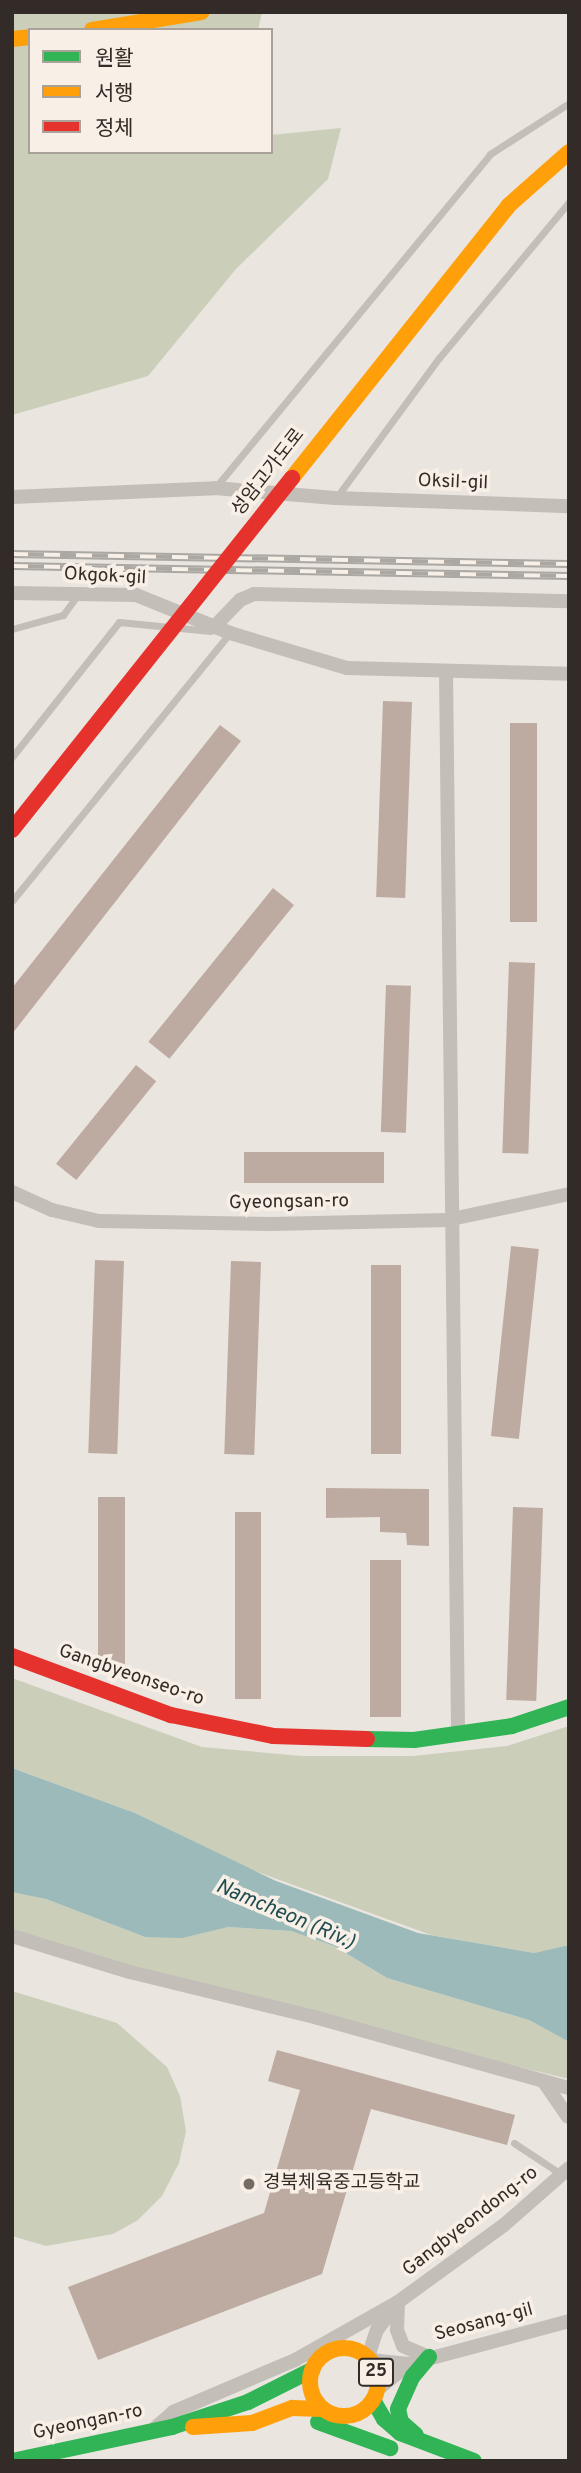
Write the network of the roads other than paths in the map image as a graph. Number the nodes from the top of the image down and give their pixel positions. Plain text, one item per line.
1 (202, 12) edge
2 (104, 28) edge
3 (569, 103) edge
4 (569, 152) edge
5 (569, 202) edge
6 (215, 488) junction
7 (12, 497) edge
8 (335, 498) junction
9 (569, 506) edge
10 (12, 593) edge
11 (79, 594) junction
12 (569, 601) edge
13 (215, 626) junction
14 (12, 629) edge
15 (230, 633) junction
16 (446, 671) junction
17 (569, 674) edge
18 (12, 757) edge
19 (12, 830) edge
20 (12, 901) edge
21 (12, 1192) edge
22 (569, 1194) edge
23 (452, 1218) junction
24 (12, 1656) edge
25 (569, 1707) edge
26 (458, 1734) junction
27 (12, 1936) edge
28 (544, 2082) junction
29 (569, 2088) edge
30 (568, 2117) edge
31 (514, 2143) dead end
32 (569, 2151) edge
33 (564, 2176) edge
34 (398, 2302) junction
35 (372, 2316) junction
36 (569, 2321) edge
37 (335, 2348) junction
38 (429, 2357) junction
39 (369, 2358) junction
40 (409, 2364) junction
41 (312, 2370) junction
42 (375, 2395) junction
43 (323, 2409) junction
44 (344, 2416) junction
45 (252, 2423) junction
46 (172, 2427) junction
47 (153, 2431) junction
48 (426, 2443) junction
49 (390, 2448) junction
50 (26, 2459) edge
51 (12, 2461) edge
52 (435, 2461) edge
53 (474, 2461) edge

1 - 2 main road
3 - 6 lane
4 - 19 main road, 성암고가도로, bridge
5 - 8 lane
6 - 7 street
6 - 8 street, Oksil-gil
8 - 9 street, Oksil-gil
10 - 11 street, Okgok-gil
11 - 13 street, Okgok-gil
11 - 14 lane
12 - 13 street
13 - 15 street, Okgok-gil
15 - 16 street, Okgok-gil
15 - 18 lane
15 - 20 lane
16 - 17 street, Okgok-gil
16 - 23 street
21 - 23 street, Gyeongsan-ro
22 - 23 street, Gyeongsan-ro
23 - 26 street
24 - 26 main road, Gangbyeonseo-ro
25 - 26 main road, Gangbyeonseo-ro
27 - 28 street
28 - 29 street
28 - 30 street
31 - 33 lane
32 - 33 street, Gangbyeondong-ro
33 - 34 street, Gangbyeondong-ro
34 - 35 street, Gangbyeondong-ro
34 - 38 street
34 - 39 street, Gangbyeondong-ro
35 - 37 street, Gangbyeondong-ro
35 - 47 street, Gangbyeondong-ro
36 - 38 street, Seosang-gil
37 - 39 main road, 25
37 - 41 main road, Gyeongan-ro / 25
38 - 40 street, Seosang-gil
38 - 48 main road
39 - 40 street
39 - 42 main road, 25
40 - 42 street
41 - 43 main road
41 - 46 main road, Gyeongan-ro / 25
42 - 44 main road, 25
42 - 48 main road, 25
43 - 44 main road, Gyeongan-ro / 25
43 - 45 main road, Gyeongan-ro / 25
44 - 49 main road, Gyeongan-ro / 25
45 - 46 main road, Gyeongan-ro / 25
45 - 49 main road, 25
46 - 47 main road, Gyeongan-ro / 25
47 - 50 main road, Gyeongan-ro / 25
48 - 53 main road, 25
49 - 52 main road, Gyeongan-ro / 25
50 - 51 main road, Gyeongan-ro / 25

